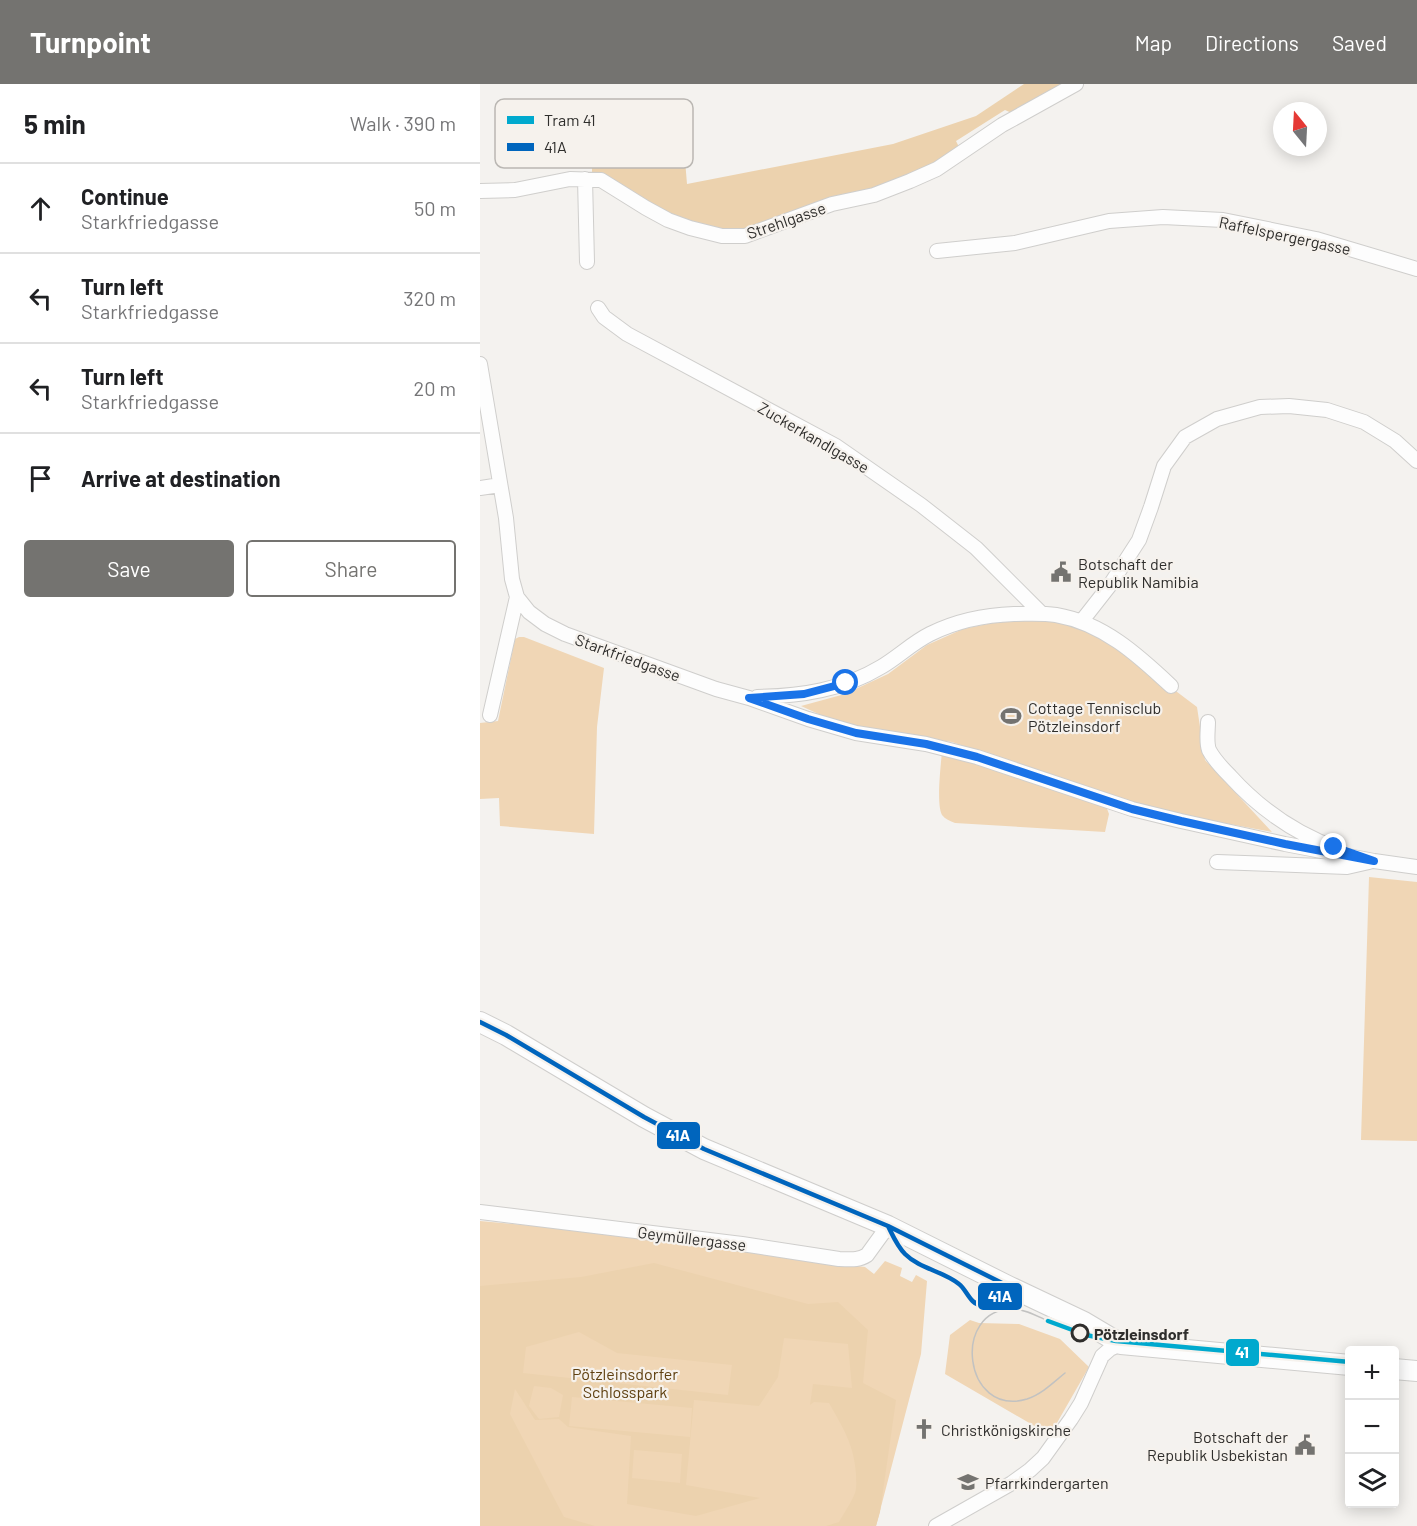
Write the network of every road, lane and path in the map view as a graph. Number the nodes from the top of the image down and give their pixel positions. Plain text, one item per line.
1 (1076, 84) edge
2 (585, 179) junction
3 (480, 191) edge
4 (937, 251) dead end
5 (587, 261) dead end
6 (1417, 269) edge
7 (598, 308) dead end
8 (480, 364) edge
9 (1417, 462) edge
10 (500, 485) junction
11 (480, 488) edge
12 (517, 597) junction
13 (1041, 613) junction
14 (1081, 622) junction
15 (1171, 686) dead end
16 (749, 698) junction
17 (490, 715) dead end
18 (1208, 722) dead end
19 (1217, 861) dead end
20 (1374, 861) junction
21 (1417, 867) edge
22 (480, 1022) edge
23 (480, 1212) edge
24 (888, 1226) junction
25 (1121, 1344) junction
26 (1345, 1365) edge
27 (1399, 1369) edge
28 (1417, 1371) edge
29 (936, 1526) edge

1 - 2 street, Strehlgasse
2 - 3 street, Strehlgasse
2 - 5 street
4 - 6 street, Raffelspergergasse
7 - 13 street, Zuckerkandlgasse
8 - 10 street
9 - 14 street
10 - 11 street
10 - 12 street
12 - 16 street, Starkfriedgasse
12 - 17 street
13 - 14 street, Starkfriedgasse
13 - 16 street, Starkfriedgasse
14 - 15 street, Starkfriedgasse
16 - 20 street, Starkfriedgasse
18 - 20 street, Starkfriedgasse
19 - 20 street, Starkfriedgasse
20 - 21 street, Starkfriedgasse
22 - 24 street
23 - 24 street, Geymüllergasse
24 - 25 street
25 - 26 street
25 - 29 street
27 - 28 street

